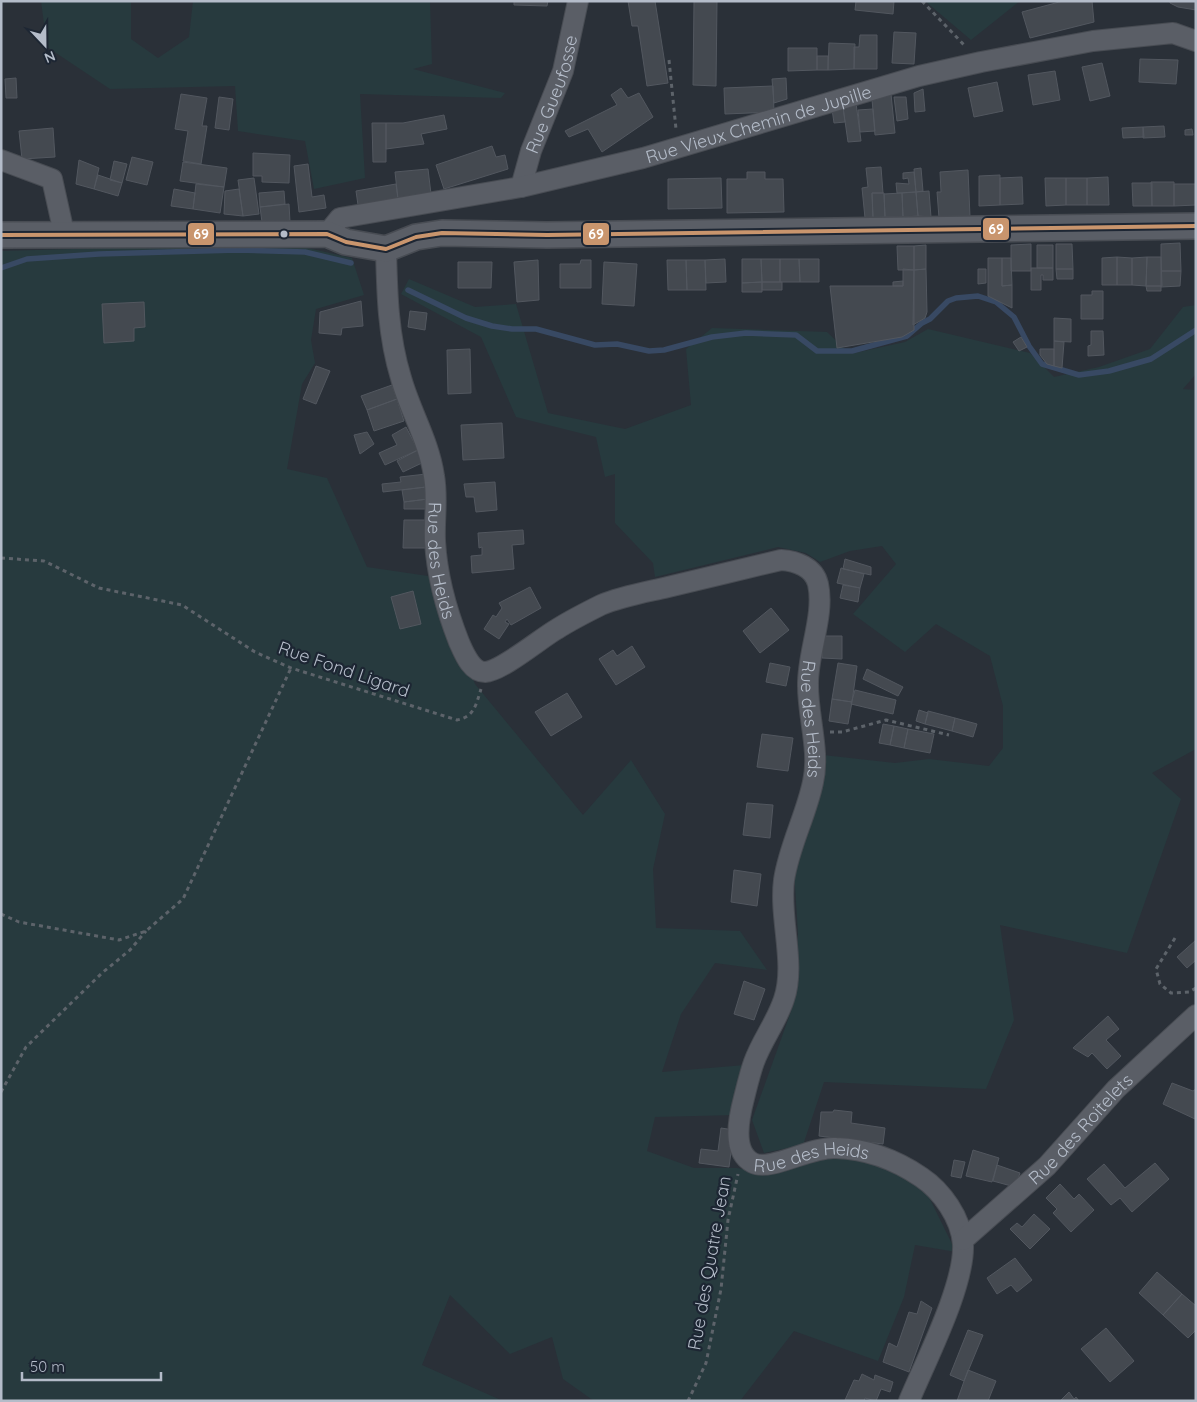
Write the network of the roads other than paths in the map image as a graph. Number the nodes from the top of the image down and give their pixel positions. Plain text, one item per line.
1 (578, 1) edge
2 (1196, 41) edge
3 (1, 160) edge
4 (521, 187) junction
5 (1196, 226) edge
6 (64, 233) junction
7 (327, 234) junction
8 (1, 235) edge
9 (386, 249) junction
10 (1196, 1015) edge
11 (963, 1240) junction
12 (909, 1401) edge

1 - 4 street, Rue Gueufosse
2 - 4 street, Rue Vieux Chemin de Jupille
3 - 6 street
4 - 7 street, Rue Vieux Chemin de Jupille
5 - 9 street
6 - 7 street
6 - 8 street
7 - 9 street
9 - 11 street, Rue des Heids
10 - 11 street, Rue des Roitelets
11 - 12 street, Rue des Heids

